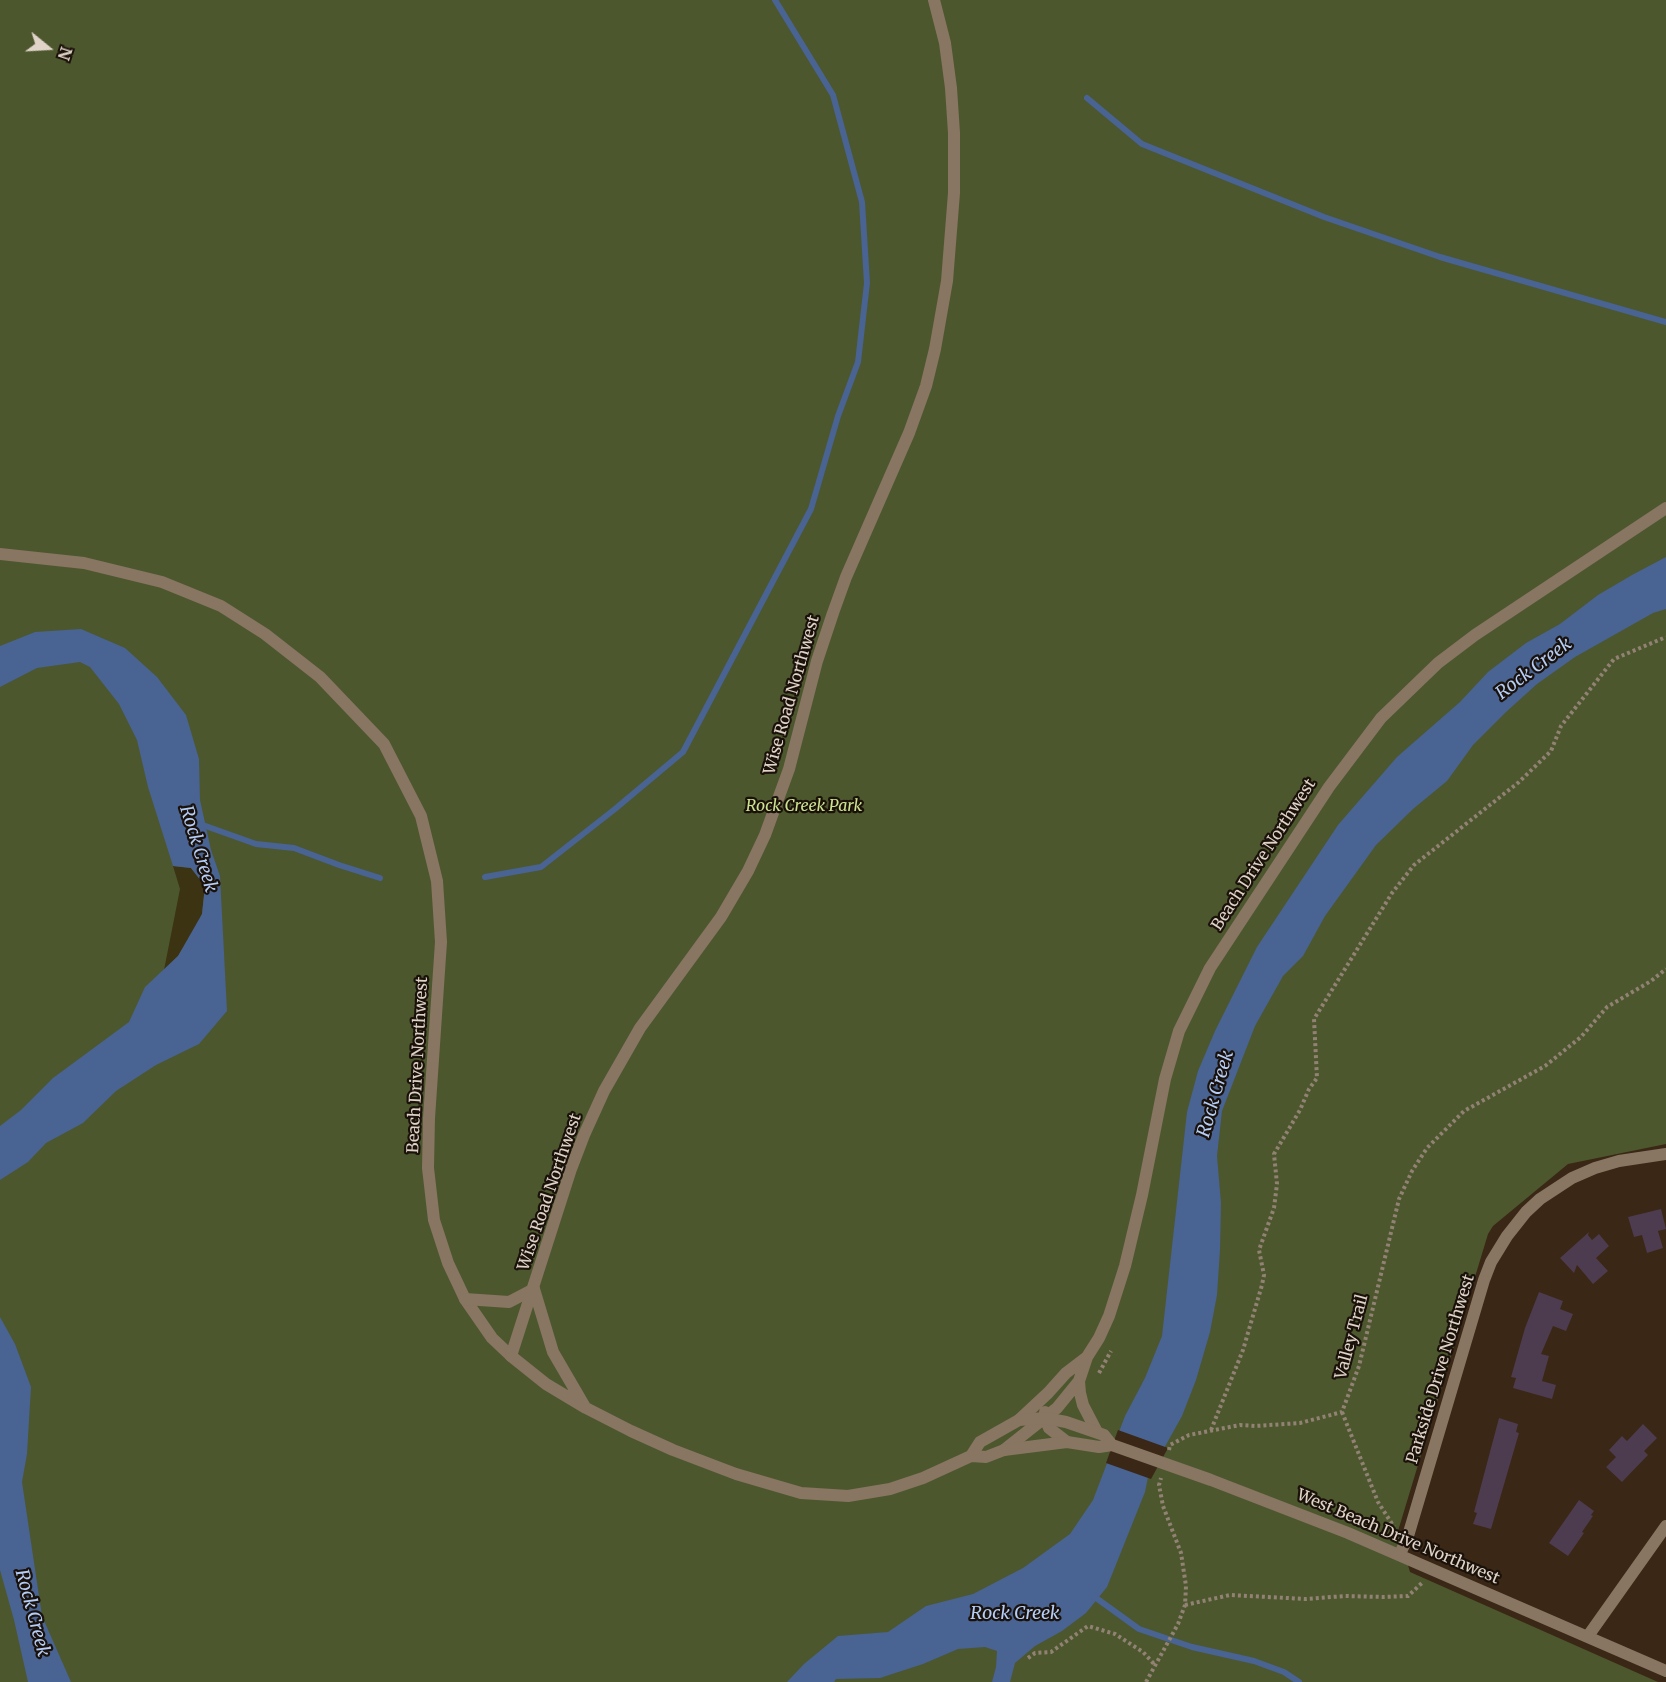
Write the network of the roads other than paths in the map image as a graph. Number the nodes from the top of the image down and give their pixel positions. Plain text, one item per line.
1 (934, 0) edge
2 (1666, 508) edge
3 (0, 554) edge
4 (1666, 1154) edge
5 (534, 1289) junction
6 (465, 1299) junction
7 (511, 1356) junction
8 (1087, 1357) junction
9 (1079, 1381) junction
10 (1048, 1393) junction
11 (586, 1408) junction
12 (1045, 1418) junction
13 (1019, 1419) junction
14 (1097, 1432) junction
15 (1067, 1442) junction
16 (1112, 1445) junction
17 (1004, 1450) junction
18 (970, 1456) junction
19 (1666, 1526) edge
20 (1400, 1554) junction
21 (1588, 1636) junction
22 (1666, 1671) edge

1 - 5 street, Wise Road Northwest
2 - 8 street, Beach Drive Northwest
3 - 6 street, Beach Drive Northwest
4 - 20 street, Parkside Drive Northwest
5 - 6 street
5 - 7 street, Wise Road Northwest
5 - 11 street
6 - 7 street, Beach Drive Northwest
7 - 11 street, Beach Drive Northwest
8 - 9 street, Beach Drive Northwest
8 - 10 street, Beach Drive Northwest
9 - 12 street, Beach Drive Northwest
9 - 14 street
10 - 12 street
10 - 13 street, Beach Drive Northwest
11 - 18 street, Beach Drive Northwest
12 - 13 street, West Beach Drive Northwest
12 - 14 street, West Beach Drive Northwest
12 - 15 street
12 - 17 street, Beach Drive Northwest
13 - 18 street, Beach Drive Northwest
14 - 16 street, West Beach Drive Northwest
15 - 16 street, West Beach Drive Northwest
15 - 17 street, West Beach Drive Northwest
16 - 20 street, West Beach Drive Northwest
17 - 18 street, Beach Drive Northwest
19 - 21 street
20 - 21 street, West Beach Drive Northwest
21 - 22 street, West Beach Drive Northwest

